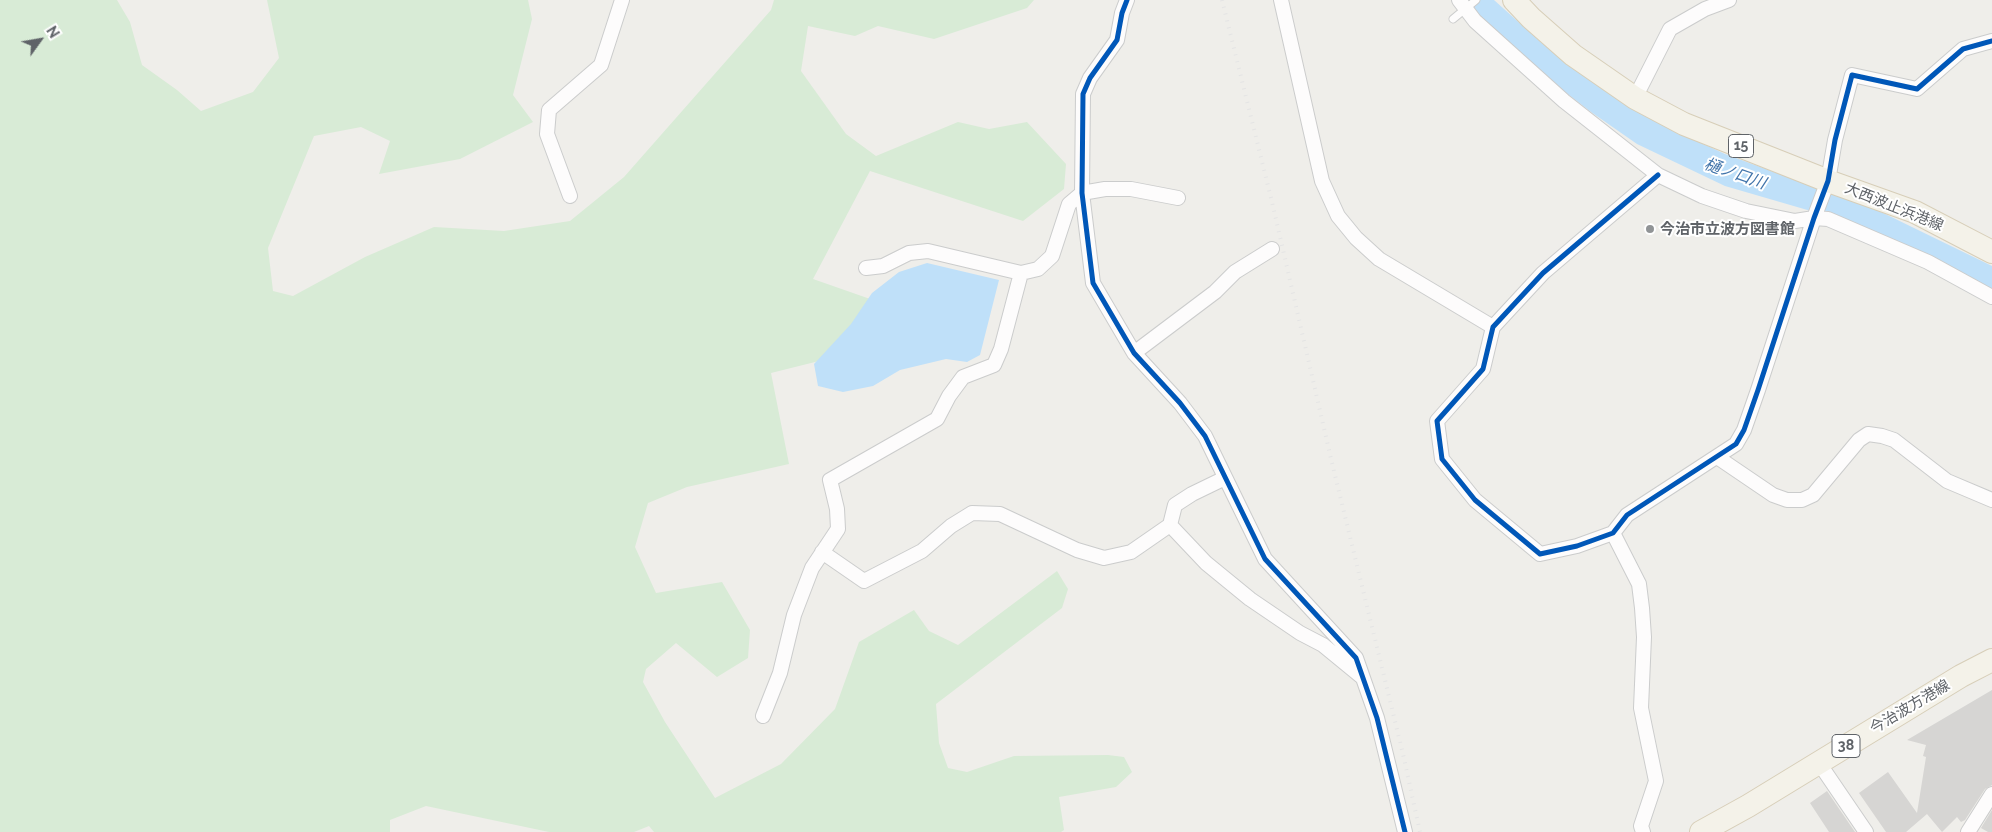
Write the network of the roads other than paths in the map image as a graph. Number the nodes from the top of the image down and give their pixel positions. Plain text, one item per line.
1 (622, 0) edge
2 (1127, 0) edge
3 (1281, 0) edge
4 (1514, 0) edge
5 (1729, 0) edge
6 (1468, 3) edge
7 (1705, 4) edge
8 (1453, 19) dead end
9 (1992, 41) edge
10 (1635, 98) junction
11 (1658, 175) junction
12 (1827, 185) junction
13 (1082, 193) junction
14 (570, 196) dead end
15 (1178, 198) dead end
16 (1815, 216) junction
17 (1272, 249) dead end
18 (1992, 252) edge
19 (866, 268) dead end
20 (1021, 273) junction
21 (1992, 297) edge
22 (1493, 327) junction
23 (1134, 353) junction
24 (1717, 457) junction
25 (1225, 478) junction
26 (1992, 500) edge
27 (1170, 526) junction
28 (1613, 533) junction
29 (822, 552) junction
30 (1992, 660) edge
31 (1363, 678) junction
32 (763, 716) dead end
33 (1819, 763) junction
34 (1992, 794) edge
35 (1405, 832) edge
36 (1643, 832) edge
37 (1701, 832) edge
38 (1866, 832) edge
39 (1968, 832) edge

1 - 14 street
2 - 13 street
3 - 22 street
4 - 10 main road, 大西波止浜港線 / 15
5 - 7 street
6 - 8 lane
6 - 11 street
7 - 10 street
9 - 12 street
10 - 12 main road, 大西波止浜港線 / 15
11 - 16 street
11 - 22 street
12 - 16 street
12 - 18 main road, 大西波止浜港線 / 15
13 - 15 street
13 - 20 street
13 - 23 street
16 - 21 street
16 - 24 street
17 - 23 street
19 - 20 street
20 - 29 street
22 - 28 street
23 - 25 street
24 - 26 street
24 - 28 street
25 - 27 street
25 - 31 street
27 - 29 street
27 - 31 street
28 - 36 street
29 - 32 street
30 - 33 main road, 今治波方港線 / 38
31 - 35 street
33 - 37 main road, 今治波方港線 / 38
33 - 38 street
34 - 39 street

